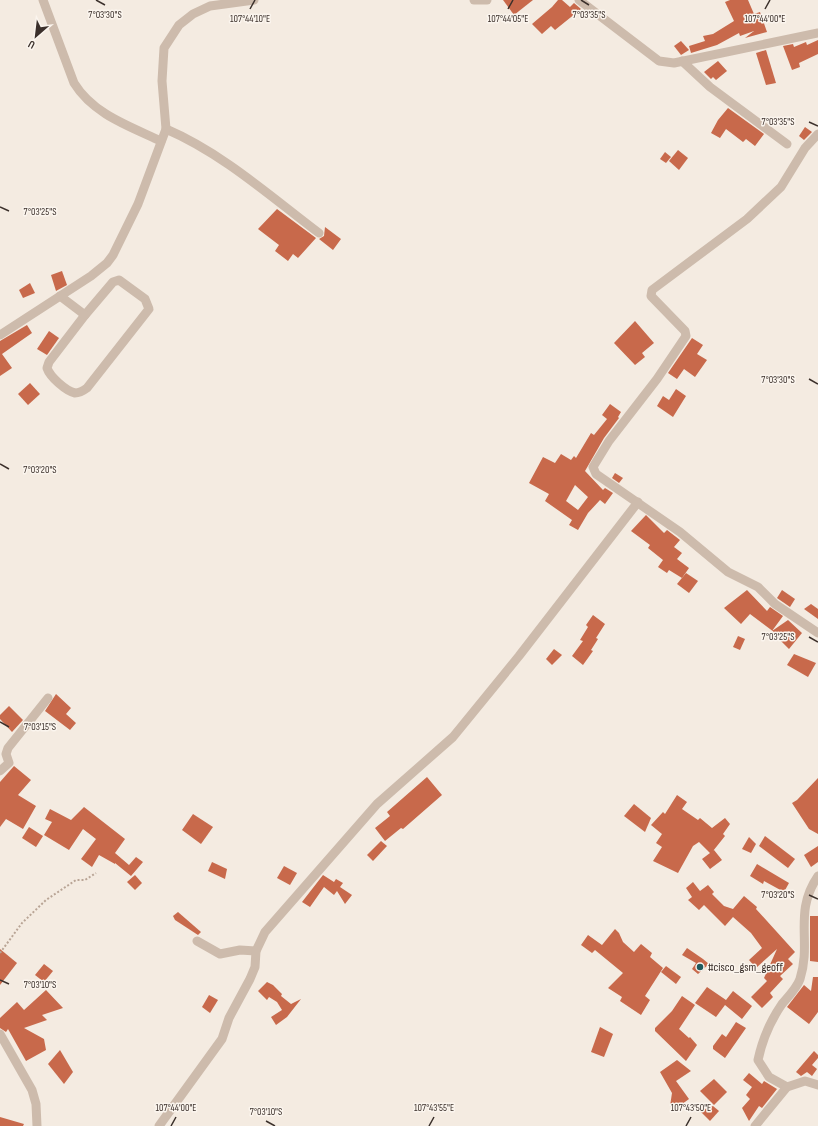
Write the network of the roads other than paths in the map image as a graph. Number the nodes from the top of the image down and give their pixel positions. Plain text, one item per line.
1 (43, 0) edge
2 (254, 0) edge
3 (474, 0) edge
4 (487, 0) edge
5 (579, 0) edge
6 (818, 33) edge
7 (682, 61) junction
8 (166, 129) junction
9 (818, 134) edge
10 (161, 141) junction
11 (787, 144) dead end
12 (319, 233) dead end
13 (60, 296) junction
14 (85, 314) junction
15 (0, 335) edge
16 (638, 502) junction
17 (818, 632) edge
18 (48, 698) dead end
19 (0, 771) edge
20 (818, 876) edge
21 (197, 941) dead end
22 (256, 951) junction
23 (0, 1034) edge
24 (3, 1048) edge
25 (818, 1085) edge
26 (787, 1087) junction
27 (756, 1125) edge
28 (37, 1126) edge
29 (159, 1126) edge

1 - 10 street
2 - 8 street
3 - 4 street
5 - 7 street
6 - 7 street
7 - 11 street
8 - 10 street
8 - 12 street
9 - 16 street
10 - 13 street
13 - 14 street
13 - 15 street
14 - 14 street
16 - 17 street
16 - 22 street
18 - 19 street
20 - 26 street
21 - 22 street
22 - 29 street
23 - 24 street
24 - 28 street
25 - 26 street
26 - 27 street

